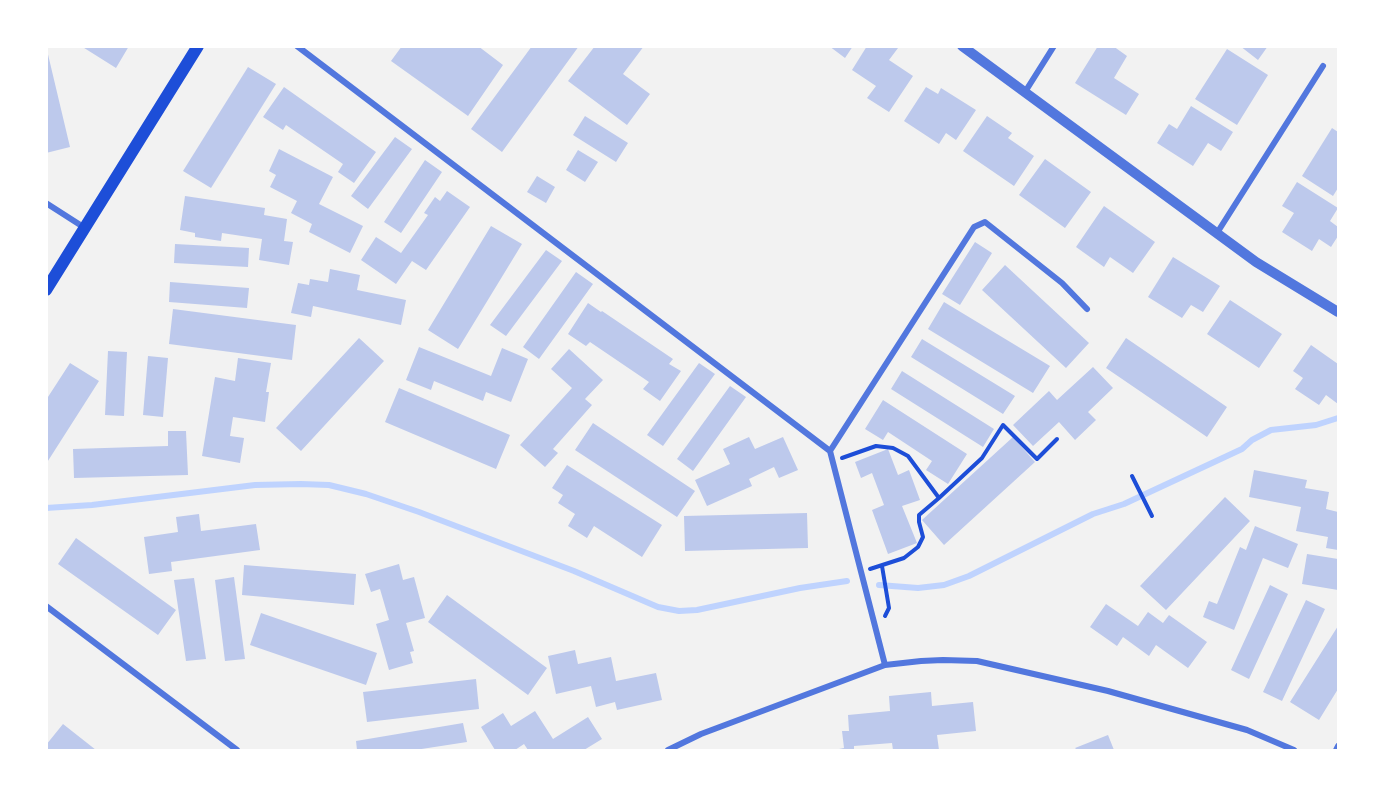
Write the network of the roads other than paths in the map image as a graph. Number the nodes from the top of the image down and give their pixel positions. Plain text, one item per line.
1 (198, 46) edge
2 (297, 46) edge
3 (962, 46) edge
4 (1054, 46) edge
5 (1323, 66) dead end
6 (1025, 92) junction
7 (46, 203) edge
8 (85, 228) junction
9 (1217, 233) junction
10 (46, 290) edge
11 (1087, 309) dead end
12 (1338, 312) edge
13 (830, 451) junction
14 (46, 606) edge
15 (885, 665) junction
16 (1338, 746) edge
17 (237, 750) edge
18 (668, 750) edge
19 (1294, 750) edge
20 (1336, 750) edge

1 - 8 main road
2 - 13 street
3 - 6 street
4 - 6 street
5 - 9 street
6 - 9 street
7 - 8 street
8 - 10 main road
9 - 12 street
11 - 13 street
13 - 15 street
14 - 17 street
15 - 18 street
15 - 19 street
16 - 20 street

